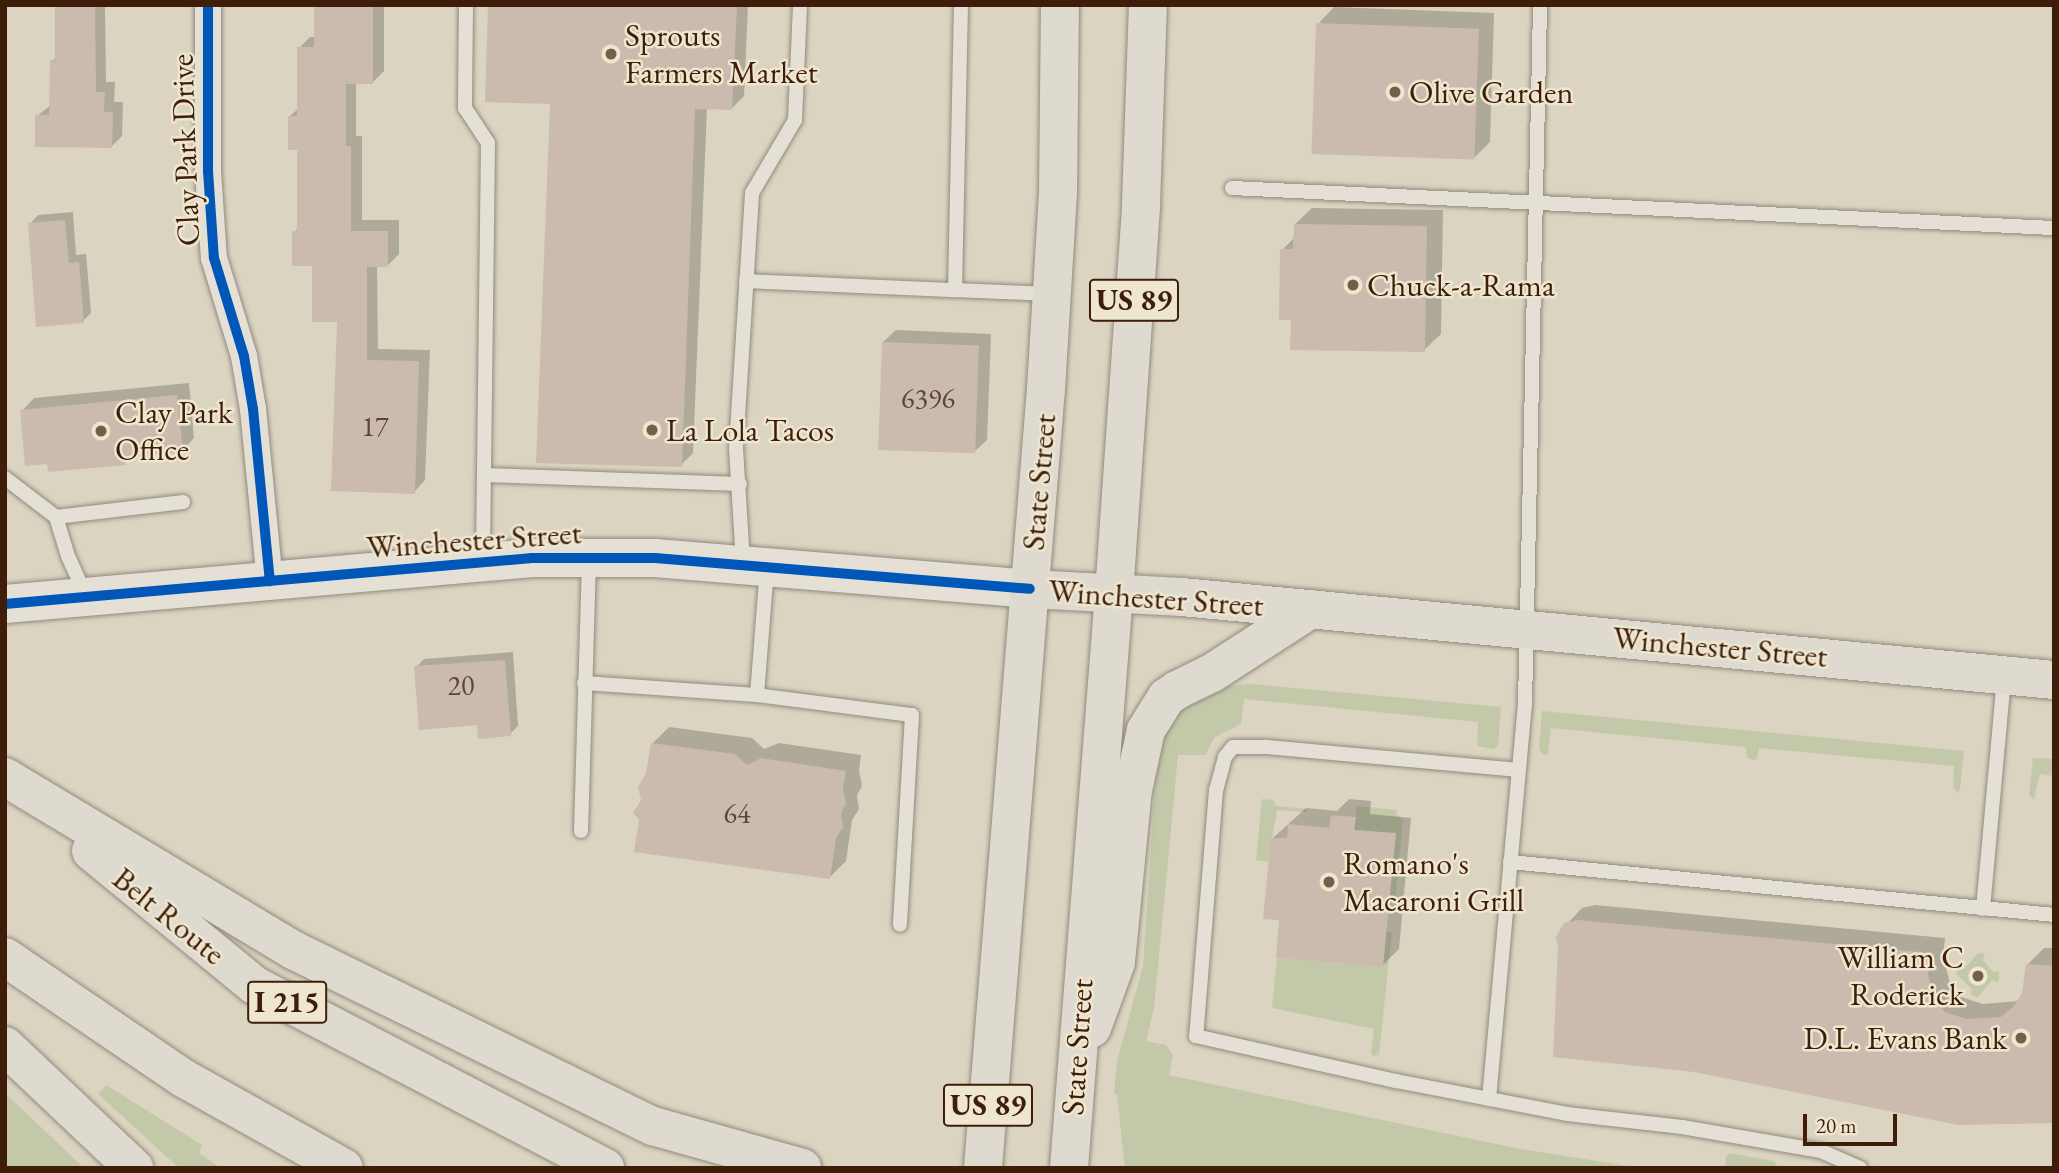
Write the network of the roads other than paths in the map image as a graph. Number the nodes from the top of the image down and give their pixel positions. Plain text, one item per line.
1 (208, 5) edge
2 (466, 5) edge
3 (800, 5) edge
4 (961, 5) edge
5 (1060, 5) edge
6 (1148, 5) edge
7 (1540, 5) edge
8 (1232, 188) dead end
9 (1535, 204) junction
10 (2054, 228) edge
11 (746, 281) junction
12 (955, 290) junction
13 (1052, 295) junction
14 (485, 474) junction
15 (5, 478) edge
16 (740, 484) junction
17 (183, 502) dead end
18 (56, 517) junction
19 (589, 558) junction
20 (483, 562) junction
21 (755, 566) junction
22 (270, 581) junction
23 (1030, 589) junction
24 (1114, 594) junction
25 (82, 598) junction
26 (5, 604) edge
27 (1311, 609) junction
28 (1527, 630) junction
29 (2005, 675) junction
30 (2054, 680) edge
31 (584, 682) junction
32 (757, 695) junction
33 (1519, 770) junction
34 (5, 779) edge
35 (581, 831) dead end
36 (1510, 862) junction
37 (1983, 909) junction
38 (2054, 915) edge
39 (900, 925) dead end
40 (5, 957) edge
41 (5, 1046) edge
42 (1075, 1076) junction
43 (1489, 1099) junction
44 (134, 1168) edge
45 (344, 1168) edge
46 (605, 1168) edge
47 (802, 1168) edge
48 (983, 1168) edge
49 (1069, 1168) edge
50 (1860, 1168) edge

1 - 22 street, Clay Park Drive
2 - 14 lane
3 - 11 lane
4 - 12 lane
5 - 13 main road, State Street / US 89
6 - 24 main road, State Street / US 89
7 - 9 lane
8 - 9 lane
9 - 10 lane
9 - 28 lane
11 - 12 lane
11 - 16 lane
12 - 13 lane
13 - 23 main road, State Street / US 89
14 - 16 lane
14 - 20 lane
15 - 18 lane
16 - 21 lane
17 - 18 lane
18 - 25 lane
19 - 20 main road, Winchester Street
19 - 21 main road, Winchester Street
19 - 31 lane
20 - 22 main road, Winchester Street
21 - 23 main road, Winchester Street
21 - 32 lane
22 - 25 main road, Winchester Street
23 - 24 main road, Winchester Street
23 - 48 main road, State Street / US 89
24 - 27 main road, Winchester Street
24 - 42 main road, State Street / US 89
25 - 26 main road, Winchester Street
27 - 28 main road, Winchester Street
27 - 42 main road
28 - 29 main road, Winchester Street
28 - 33 lane
29 - 30 main road, Winchester Street
29 - 37 lane
31 - 32 lane
31 - 35 lane
32 - 39 lane
33 - 36 lane
33 - 43 lane
34 - 46 main road, Belt Route / I 215
34 - 47 main road
36 - 37 lane
36 - 43 lane
37 - 38 lane
40 - 45 main road
41 - 44 main road
42 - 49 main road, State Street / US 89
43 - 50 lane

